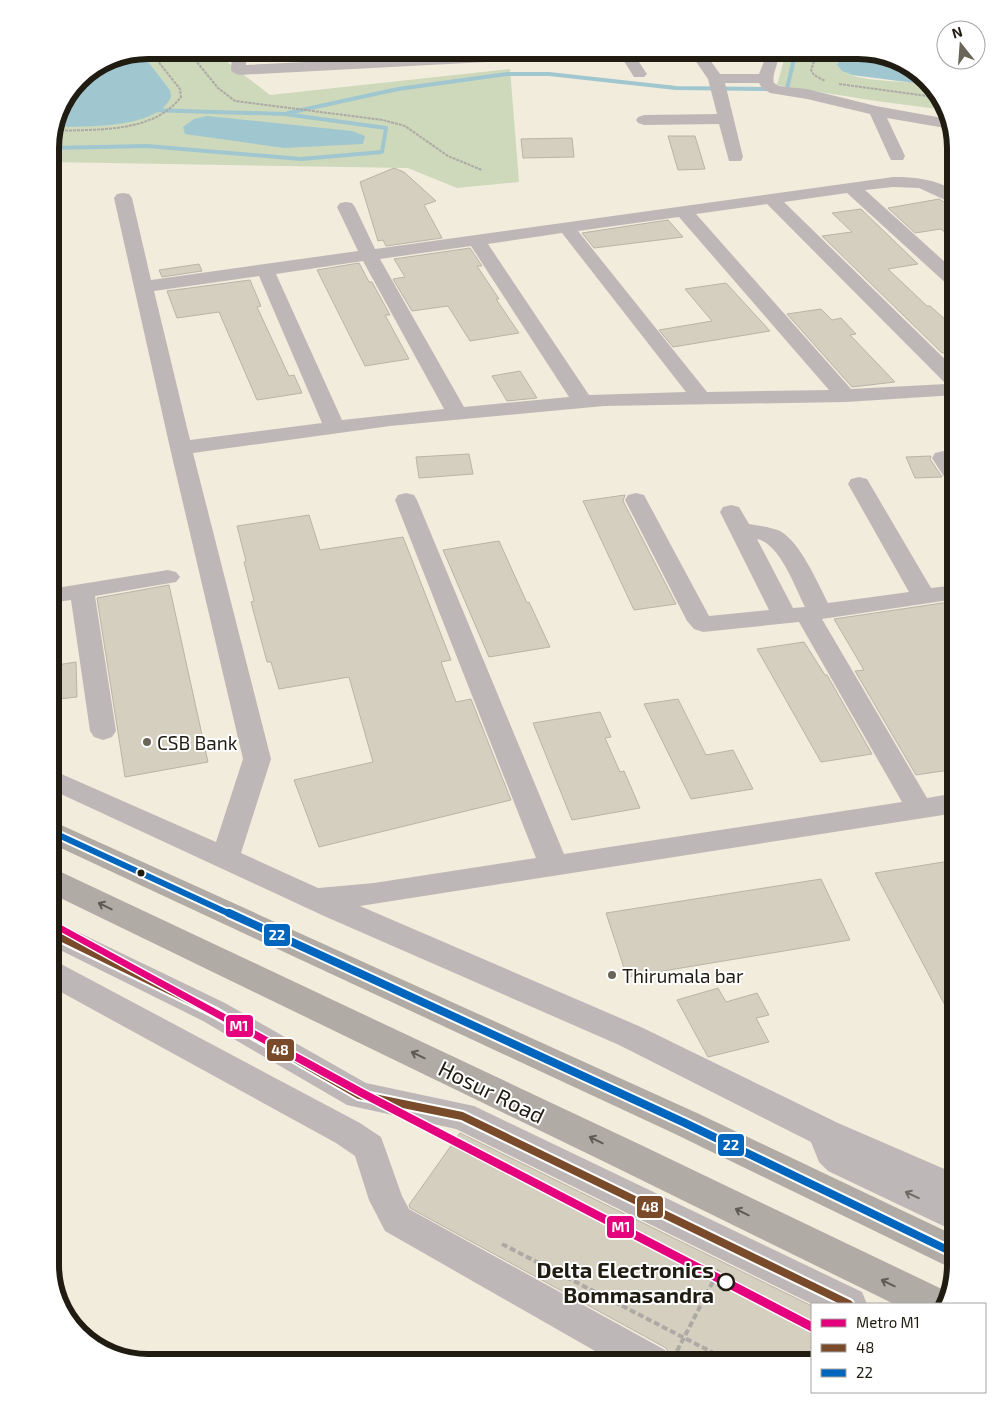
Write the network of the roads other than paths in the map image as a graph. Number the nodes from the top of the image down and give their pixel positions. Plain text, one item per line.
1 (239, 59) edge
2 (302, 59) edge
3 (351, 59) edge
4 (429, 59) edge
5 (630, 59) edge
6 (702, 59) edge
7 (772, 59) edge
8 (302, 66) junction
9 (639, 74) dead end
10 (433, 77) dead end
11 (765, 78) junction
12 (716, 79) junction
13 (876, 111) junction
14 (726, 119) junction
15 (644, 120) dead end
16 (943, 123) edge
17 (897, 156) dead end
18 (735, 157) dead end
19 (852, 187) junction
20 (947, 192) edge
21 (123, 198) dead end
22 (771, 198) junction
23 (346, 207) dead end
24 (684, 211) junction
25 (566, 228) junction
26 (476, 240) junction
27 (369, 255) junction
28 (265, 270) junction
29 (947, 274) edge
30 (144, 287) junction
31 (947, 373) edge
32 (947, 390) edge
33 (846, 396) junction
34 (701, 398) junction
35 (583, 402) junction
36 (458, 414) junction
37 (335, 428) junction
38 (181, 448) junction
39 (943, 458) dead end
40 (947, 464) edge
41 (859, 484) dead end
42 (406, 500) dead end
43 (636, 500) dead end
44 (168, 577) dead end
45 (82, 592) junction
46 (947, 593) edge
47 (59, 595) edge
48 (924, 597) junction
49 (804, 614) junction
50 (103, 731) dead end
51 (59, 782) edge
52 (947, 804) edge
53 (920, 809) junction
54 (59, 835) edge
55 (225, 858) junction
56 (554, 866) junction
57 (59, 884) edge
58 (317, 900) junction
59 (59, 936) edge
60 (59, 977) edge
61 (826, 1133) junction
62 (947, 1186) edge
63 (947, 1212) edge
64 (947, 1250) edge
65 (847, 1303) edge
66 (930, 1303) edge
67 (650, 1354) edge

1 - 8 street
2 - 8 street
3 - 8 street
4 - 10 street
5 - 9 street
6 - 12 street
7 - 11 street
11 - 12 street
11 - 13 street
12 - 14 street
13 - 16 street
13 - 17 street
14 - 15 street
14 - 18 street
19 - 20 street
19 - 22 street
19 - 29 street
21 - 30 street
22 - 24 street
22 - 31 street
23 - 27 street
24 - 25 street
24 - 33 street
25 - 26 street
25 - 34 street
26 - 27 street
26 - 35 street
27 - 28 street
27 - 36 street
28 - 30 street
28 - 37 street
30 - 38 street
32 - 33 street
33 - 34 street
34 - 35 street
35 - 36 street
36 - 37 street
37 - 38 street
38 - 55 street
39 - 40 street
41 - 48 street
42 - 56 street
43 - 49 street
44 - 45 lane
45 - 47 street
45 - 50 street
46 - 48 street
48 - 49 street
49 - 49 street
49 - 53 street
51 - 55 street
52 - 53 street
53 - 56 street
54 - 64 highway
55 - 58 street
56 - 58 street
66 -> 57 highway, Hosur Road
58 - 61 street
59 - 65 street
60 - 67 street
61 - 62 street
63 -> 61 street

